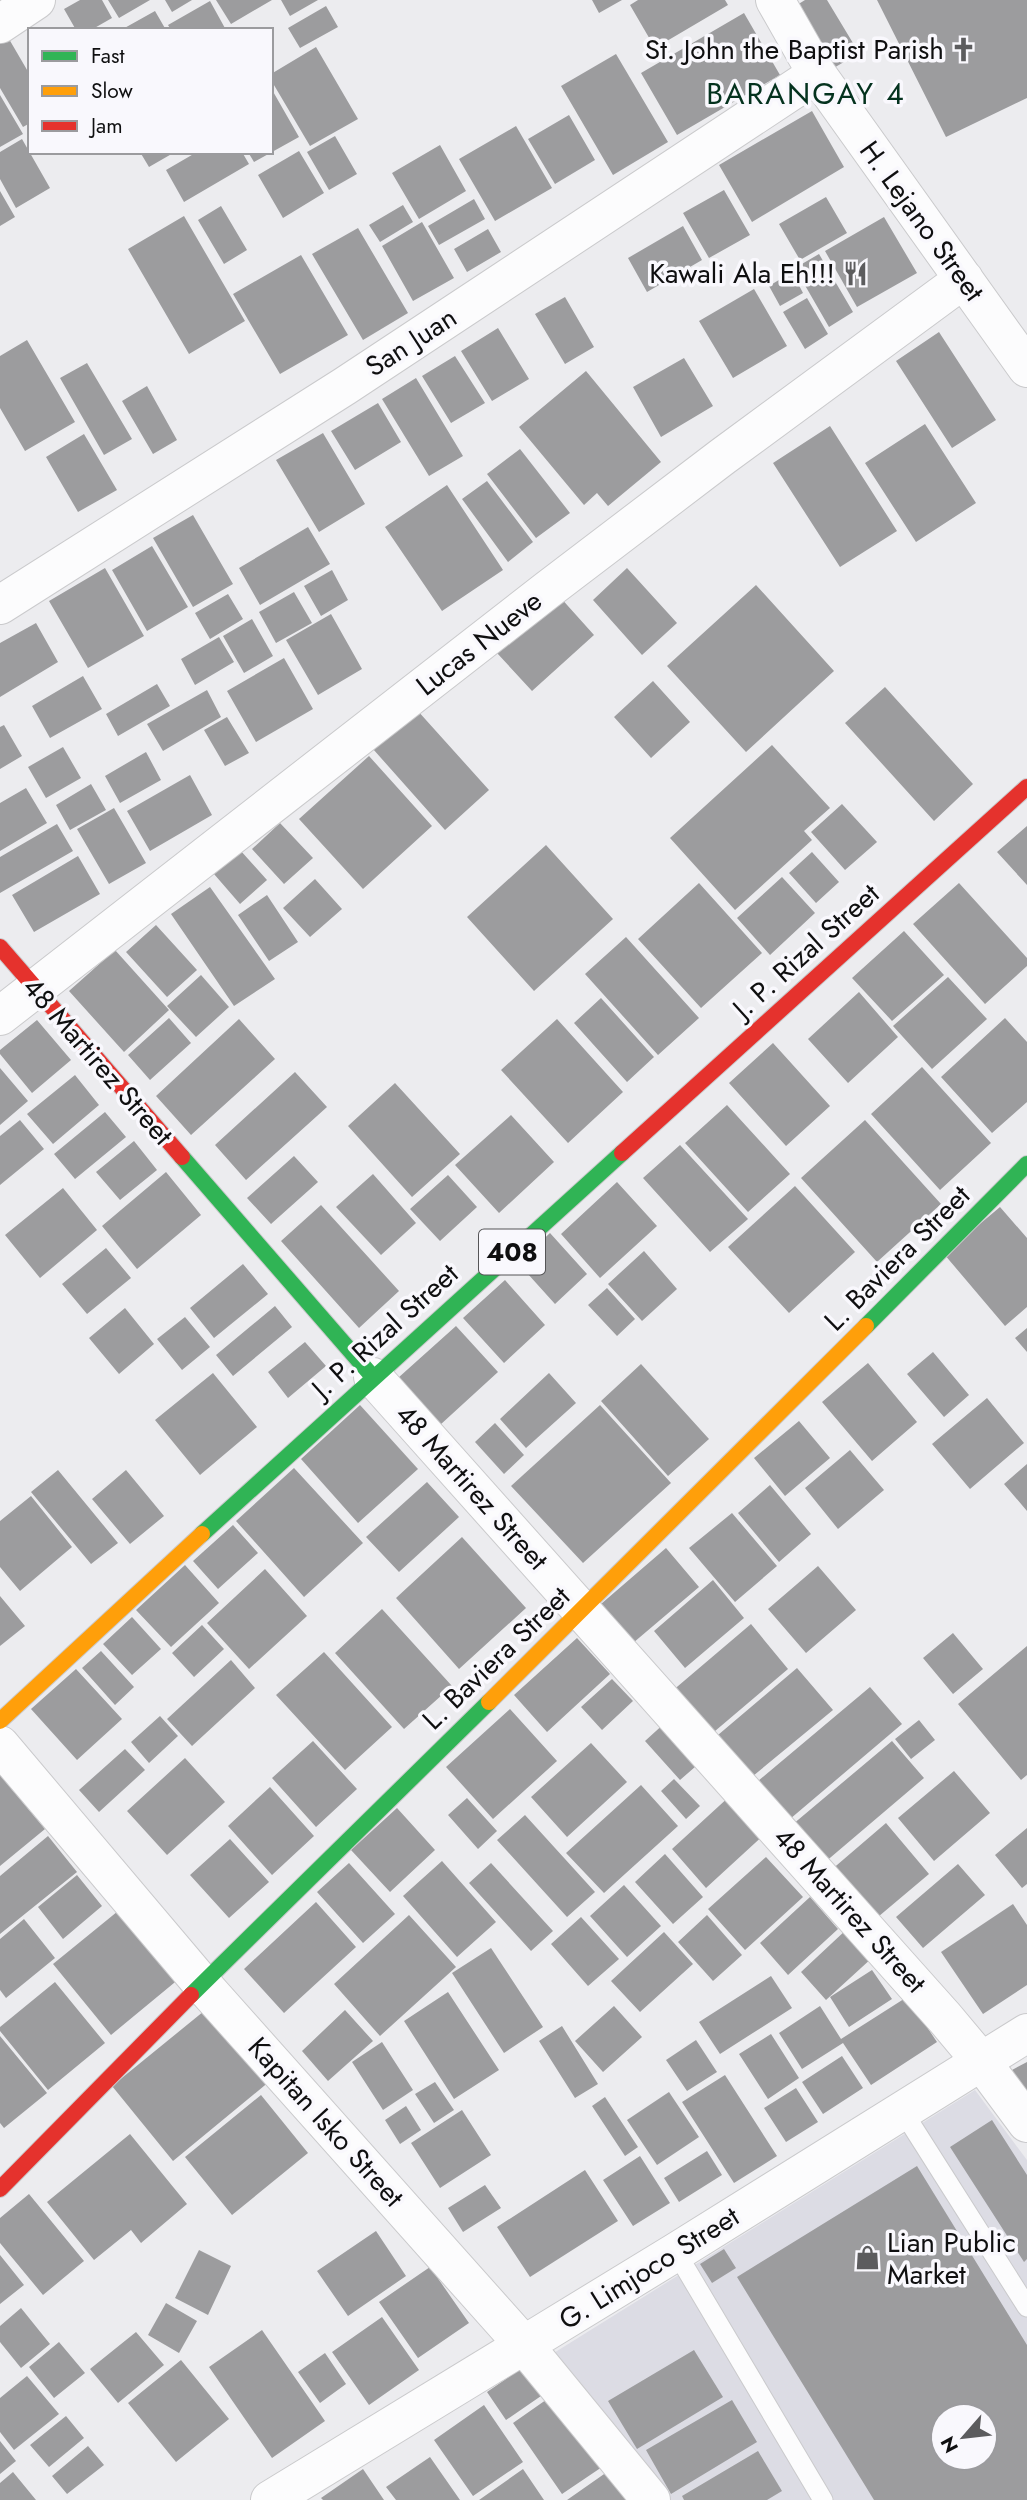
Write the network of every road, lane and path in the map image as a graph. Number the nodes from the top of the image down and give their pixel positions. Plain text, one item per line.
1 (36, 0) edge
2 (775, 0) edge
3 (0, 24) edge
4 (817, 74) junction
5 (964, 279) junction
6 (1027, 368) edge
7 (0, 605) edge
8 (1027, 787) edge
9 (0, 947) edge
10 (34, 988) junction
11 (0, 1016) edge
12 (1027, 1164) edge
13 (373, 1377) junction
14 (583, 1610) junction
15 (0, 1721) edge
16 (0, 1745) edge
17 (202, 1984) junction
18 (1027, 2033) edge
19 (981, 2061) junction
20 (902, 2110) junction
21 (1027, 2123) edge
22 (0, 2189) edge
23 (676, 2252) junction
24 (1027, 2307) edge
25 (524, 2345) junction
26 (270, 2500) edge
27 (652, 2500) edge
28 (823, 2500) edge

1 - 3 street
2 - 4 street, H. Lejano Street
4 - 5 street, H. Lejano Street
4 - 7 street, San Juan
5 - 6 street, H. Lejano Street
5 - 10 street, Lucas Nueve
8 - 13 street, J. P. Rizal Street / 408
9 - 10 street, 48 Martirez Street
10 - 11 street, Lucas Nueve
10 - 13 street, 48 Martirez Street
12 - 14 street, L. Baviera Street
13 - 14 street, 48 Martirez Street
13 - 15 street, J. P. Rizal Street / 408
14 - 17 street, L. Baviera Street
14 - 19 street, 48 Martirez Street
16 - 17 street, Kapitan Isko Street
17 - 22 street, L. Baviera Street
17 - 25 street, Kapitan Isko Street
18 - 19 street, G. Limjoco Street
19 - 20 street, G. Limjoco Street
19 - 21 street, 48 Martirez Street
20 - 23 street, G. Limjoco Street
20 - 24 lane
23 - 25 street, G. Limjoco Street
23 - 28 lane
25 - 26 street, G. Limjoco Street
25 - 27 street, Kapitan Isko Street

